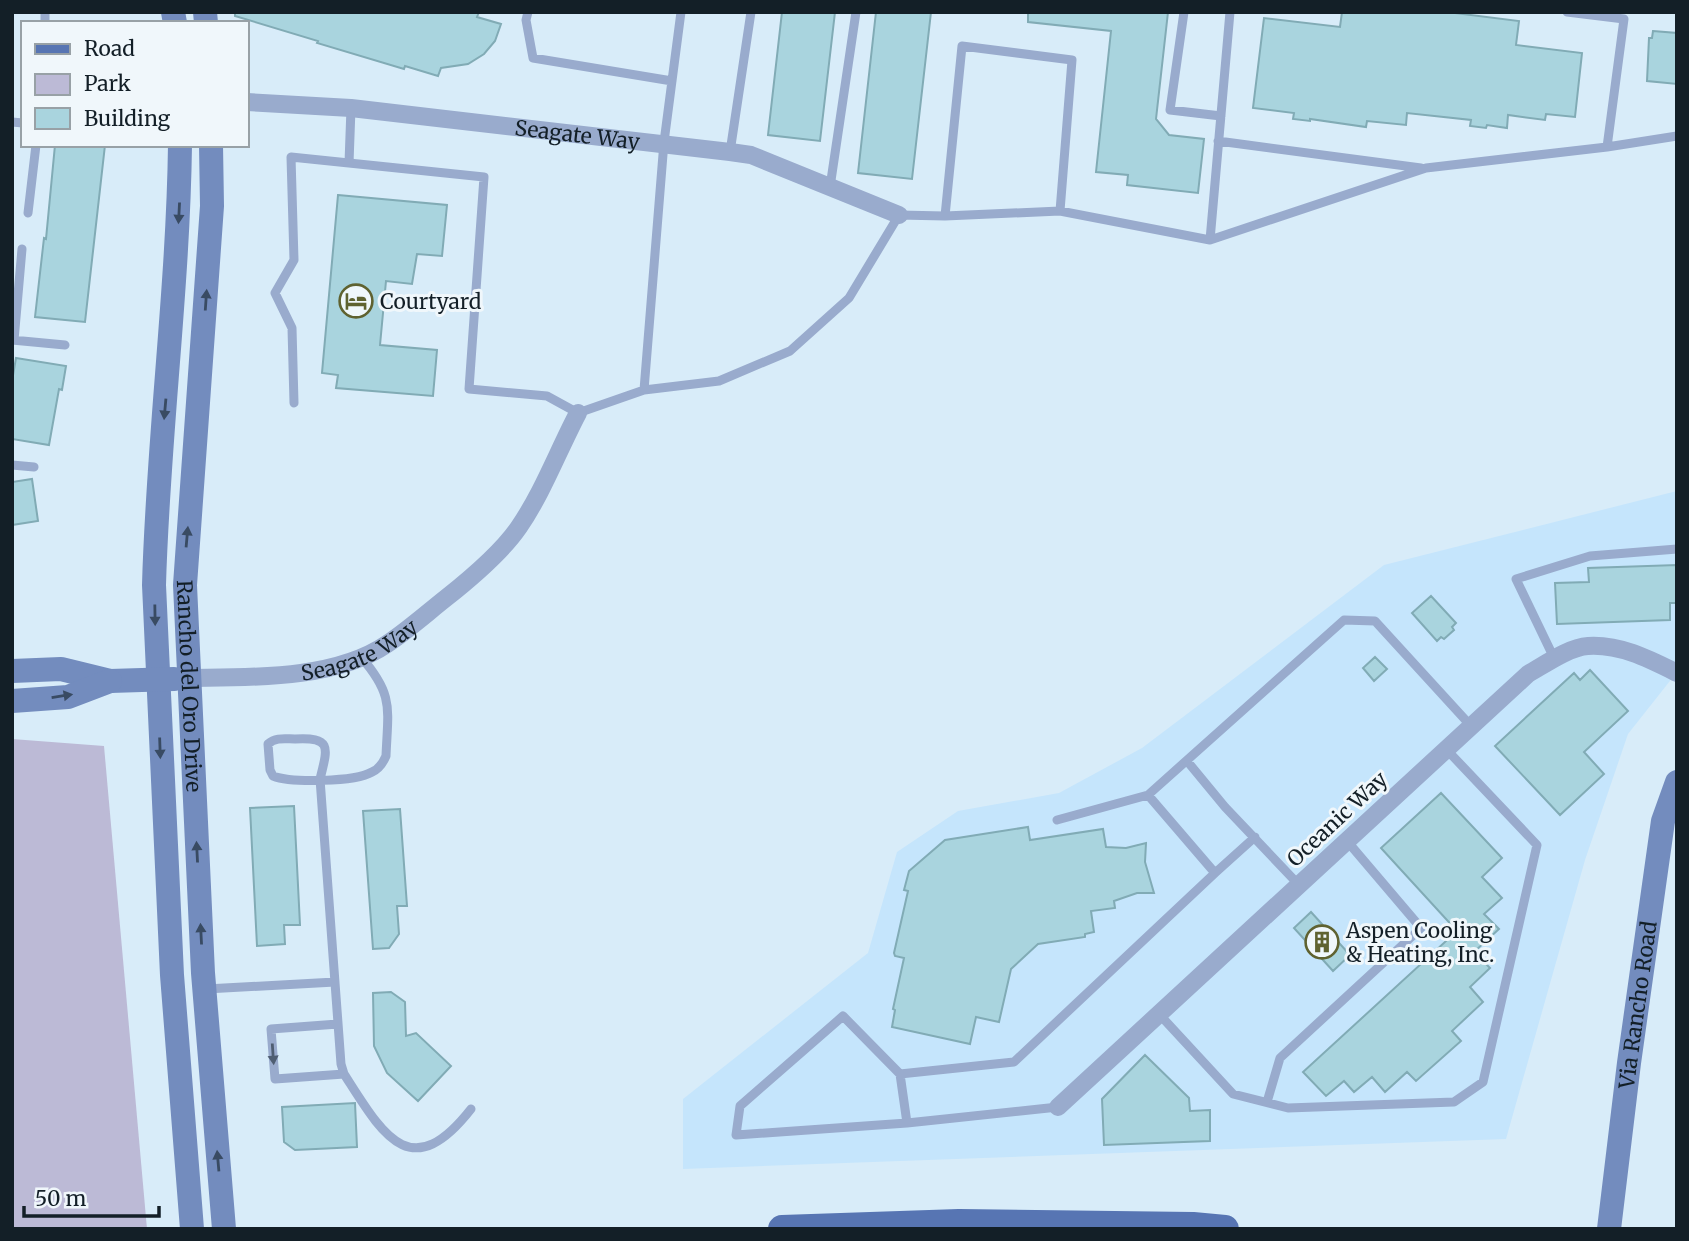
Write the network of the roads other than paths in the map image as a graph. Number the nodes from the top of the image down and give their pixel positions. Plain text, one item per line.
1 (528, 12) edge
2 (681, 12) edge
3 (751, 12) edge
4 (856, 12) edge
5 (1184, 12) edge
6 (1230, 12) edge
7 (1567, 12) edge
8 (672, 81) junction
9 (248, 102) edge
10 (351, 108) junction
11 (1221, 116) junction
12 (1677, 136) edge
13 (1218, 141) junction
14 (664, 142) junction
15 (36, 147) edge
16 (180, 147) edge
17 (211, 147) edge
18 (1607, 147) junction
19 (730, 152) junction
20 (349, 163) junction
21 (1426, 168) junction
22 (830, 187) junction
23 (1060, 211) junction
24 (28, 213) dead end
25 (899, 215) junction
26 (946, 216) junction
27 (1210, 240) junction
28 (22, 249) dead end
29 (13, 340) edge
30 (65, 345) dead end
31 (644, 390) junction
32 (294, 403) dead end
33 (578, 413) junction
34 (12, 465) edge
35 (34, 467) dead end
36 (1677, 549) edge
37 (361, 657) junction
38 (1554, 658) junction
39 (12, 671) edge
40 (1677, 673) edge
41 (189, 678) junction
42 (157, 680) junction
43 (110, 681) junction
44 (12, 701) edge
45 (1471, 726) junction
46 (1446, 749) junction
47 (1187, 761) junction
48 (320, 779) junction
49 (1677, 782) edge
50 (1148, 795) junction
51 (1057, 820) dead end
52 (1255, 837) junction
53 (1347, 841) junction
54 (1214, 873) junction
55 (1299, 885) junction
56 (335, 982) junction
57 (204, 990) junction
58 (1159, 1014) junction
59 (338, 1024) junction
60 (344, 1074) junction
61 (900, 1074) junction
62 (1267, 1102) junction
63 (1058, 1107) joint
64 (471, 1108) dead end
65 (907, 1123) junction
66 (192, 1229) edge
67 (224, 1229) edge
68 (782, 1229) edge
69 (1225, 1229) edge
70 (1609, 1229) edge

1 - 8 lane
2 - 8 lane
3 - 19 lane
4 - 22 lane
5 - 11 lane
6 - 11 lane
7 - 18 lane
8 - 14 lane
9 - 10 street, Seagate Way
10 - 14 street, Seagate Way
10 - 20 lane
11 - 13 lane
12 - 18 lane
13 - 21 lane
13 - 27 lane
14 - 19 street, Seagate Way
14 - 31 lane
15 - 24 lane
16 -> 42 main road, Rancho del Oro Drive
41 -> 17 main road, Rancho del Oro Drive
18 - 21 lane
19 - 22 street, Seagate Way
20 - 32 lane
20 - 33 lane
21 - 27 lane
22 - 25 street, Seagate Way
23 - 26 lane
23 - 26 lane
23 - 27 lane
25 - 26 lane
25 - 31 lane
28 - 29 lane
29 - 30 lane
31 - 33 lane
33 - 37 street, Seagate Way
34 - 35 lane
36 - 38 lane
37 - 41 street, Seagate Way
37 - 48 lane
38 - 40 street, Oceanic Way
38 - 45 street, Oceanic Way
39 - 43 main road
41 - 42 main road, Seagate Way
57 -> 41 main road, Rancho del Oro Drive
42 - 43 main road, Seagate Way
42 -> 66 main road, Rancho del Oro Drive
44 -> 43 main road
45 - 46 street, Oceanic Way
45 - 47 lane
46 - 53 street, Oceanic Way
46 - 62 lane
47 - 50 lane
47 - 52 lane
48 - 48 lane
48 - 56 lane
49 - 70 main road, Via Rancho Road
50 - 51 lane
50 - 54 lane
52 - 54 lane
52 - 55 lane
53 - 55 street, Oceanic Way
53 - 62 lane
54 - 61 lane
55 - 58 street, Oceanic Way
56 - 57 lane
56 - 59 lane
67 -> 57 main road, Rancho del Oro Drive
58 - 62 lane
58 - 63 street, Oceanic Way
59 - 60 lane
59 -> 60 lane
60 - 64 lane
61 - 65 lane
61 - 65 lane
63 - 65 lane
68 - 69 main road

